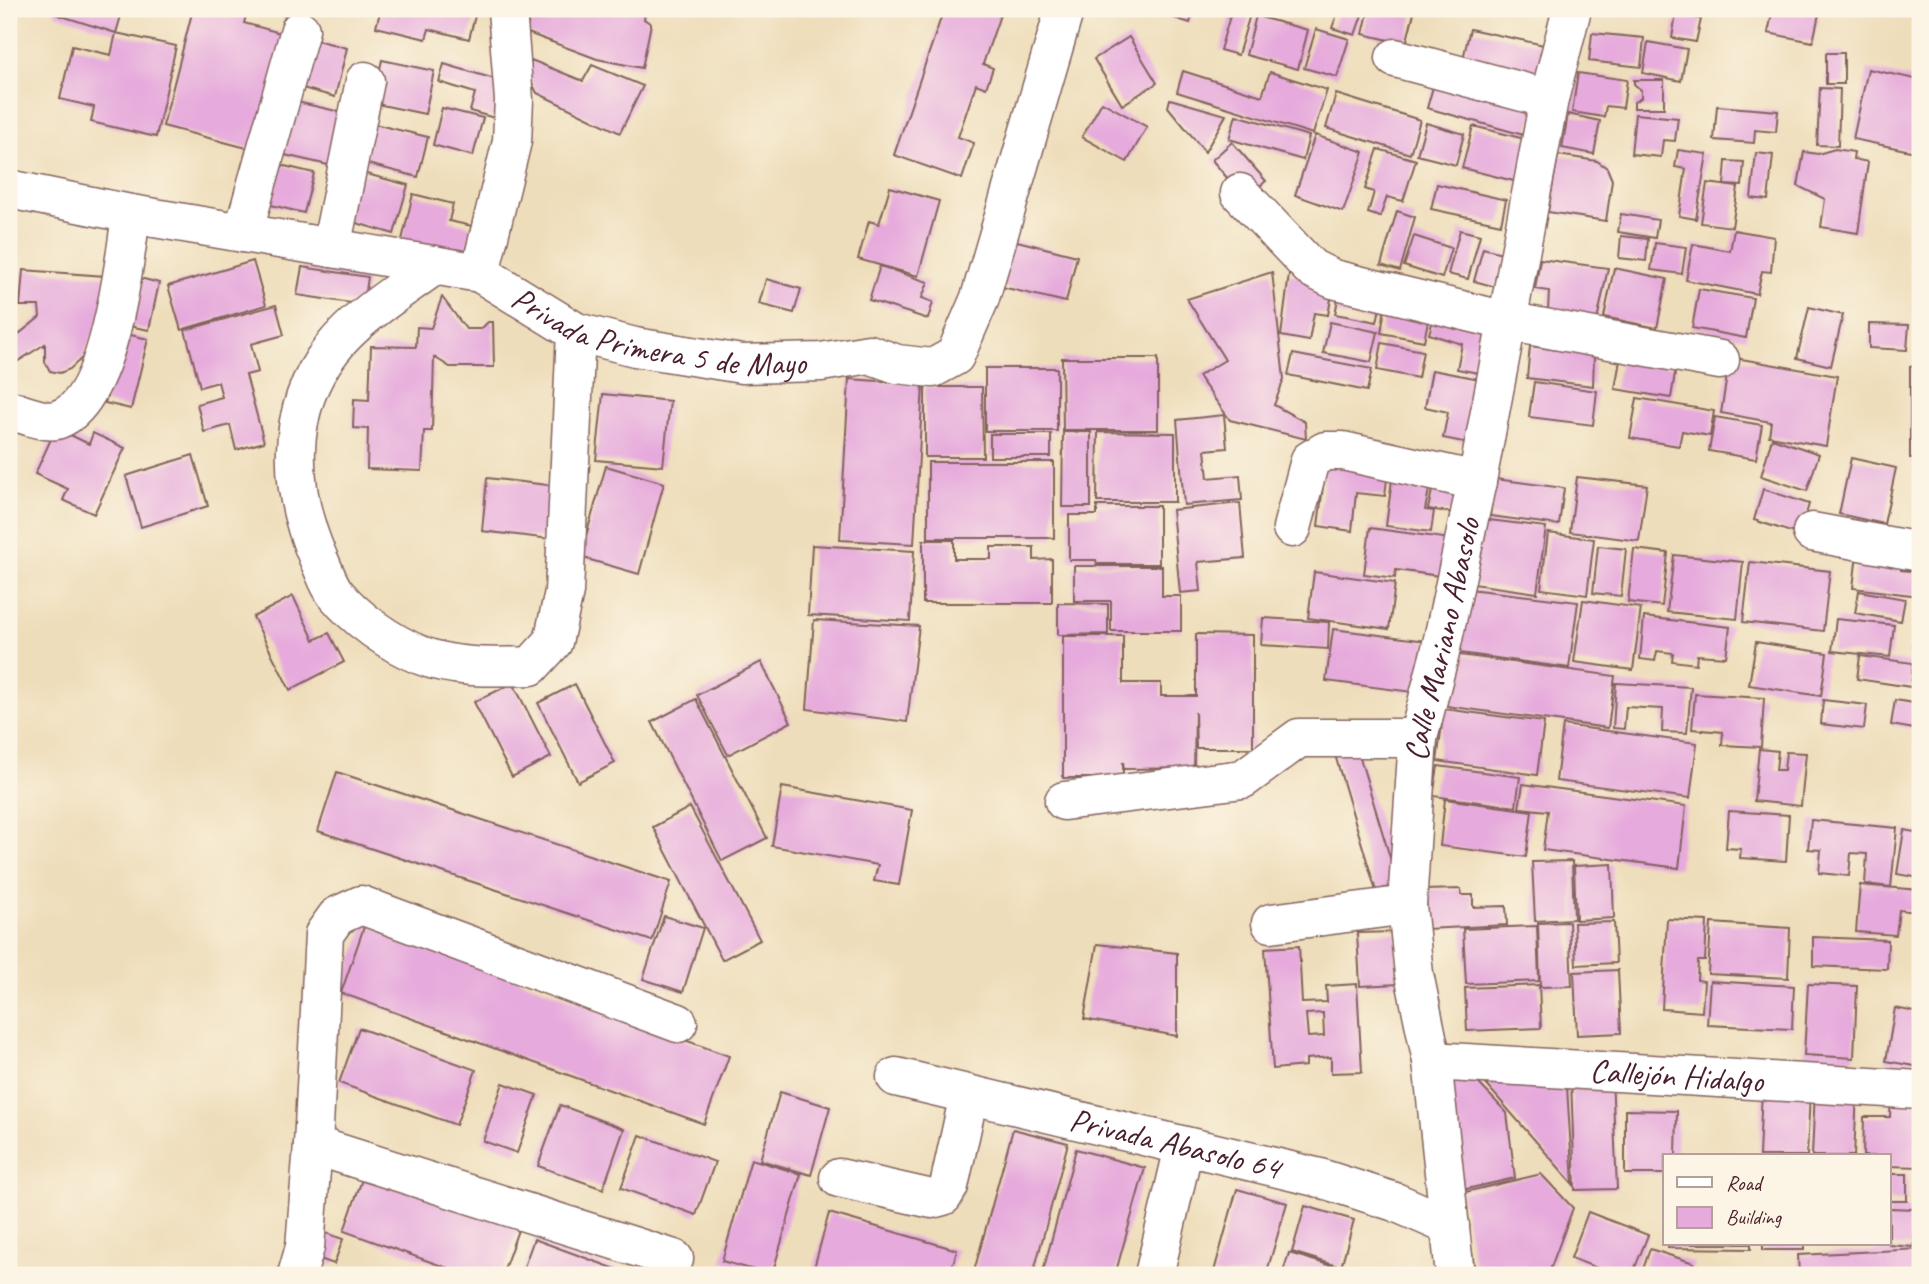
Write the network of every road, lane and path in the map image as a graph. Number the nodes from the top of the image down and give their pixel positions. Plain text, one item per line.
1 (507, 9) edge
2 (1062, 9) edge
3 (1572, 9) edge
4 (300, 30) dead end
5 (1395, 58) dead end
6 (365, 81) dead end
7 (1549, 99) junction
8 (9, 189) edge
9 (1240, 193) dead end
10 (131, 214) junction
11 (243, 233) junction
12 (331, 248) junction
13 (435, 265) junction
14 (480, 273) junction
15 (1506, 321) junction
16 (576, 332) junction
17 (1720, 360) dead end
18 (9, 410) edge
19 (1477, 481) junction
20 (1292, 528) dead end
21 (1812, 533) dead end
22 (1920, 552) edge
23 (1418, 738) junction
24 (1064, 802) dead end
25 (1407, 905) junction
26 (1271, 923) dead end
27 (677, 1023) dead end
28 (1432, 1061) junction
29 (895, 1077) dead end
30 (1920, 1090) edge
31 (969, 1095) junction
32 (313, 1145) junction
33 (1184, 1147) junction
34 (839, 1178) dead end
35 (1450, 1226) junction
36 (674, 1259) dead end
37 (297, 1275) edge
38 (1154, 1275) edge
39 (1455, 1275) edge

1 - 14 street
2 - 16 street, Privada Primera 5 de Mayo
3 - 7 street, Calle Mariano Abasolo
4 - 11 street
5 - 7 street
6 - 12 street
7 - 15 street, Calle Mariano Abasolo
8 - 10 street, Privada Primera 5 de Mayo
9 - 15 street
10 - 11 street, Privada Primera 5 de Mayo
10 - 18 street
11 - 12 street, Privada Primera 5 de Mayo
12 - 13 street, Privada Primera 5 de Mayo
13 - 14 street, Privada Primera 5 de Mayo
13 - 16 street
14 - 16 street, Privada Primera 5 de Mayo
15 - 17 street
15 - 19 street, Calle Mariano Abasolo
19 - 20 street
19 - 23 street, Calle Mariano Abasolo
21 - 22 street
23 - 24 street
23 - 25 street, Calle Mariano Abasolo
25 - 26 street
25 - 28 street, Calle Mariano Abasolo
27 - 32 street
28 - 30 street, Callejón Hidalgo
28 - 35 street, Calle Mariano Abasolo
29 - 31 street, Privada Abasolo 64
31 - 33 street, Privada Abasolo 64
31 - 34 street
32 - 36 street
32 - 37 street
33 - 35 street, Privada Abasolo 64
33 - 38 street
35 - 39 street, Calle Mariano Abasolo

